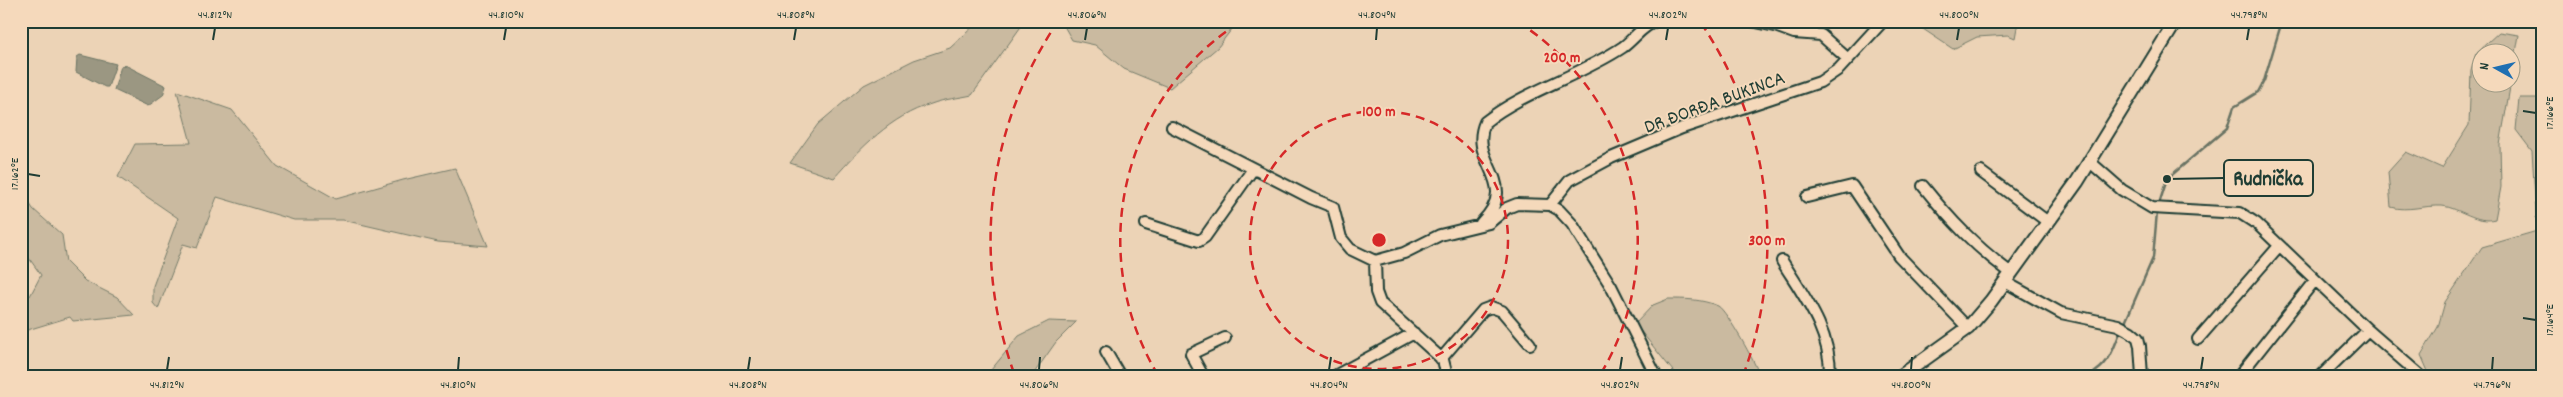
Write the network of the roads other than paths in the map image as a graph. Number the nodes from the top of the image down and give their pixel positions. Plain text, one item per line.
1 (1656, 21) edge
2 (1751, 21) edge
3 (1883, 21) edge
4 (2176, 21) edge
5 (1848, 60) junction
6 (1172, 127) dead end
7 (2089, 161) junction
8 (1253, 169) junction
9 (1981, 172) dead end
10 (1923, 186) dead end
11 (1807, 197) dead end
12 (1550, 204) junction
13 (2048, 222) junction
14 (1146, 224) dead end
15 (1478, 226) junction
16 (2279, 246) junction
17 (1375, 261) junction
18 (1782, 261) dead end
19 (2008, 278) junction
20 (2315, 280) junction
21 (1968, 328) junction
22 (2368, 330) junction
23 (1414, 333) junction
24 (1225, 338) dead end
25 (2198, 339) dead end
26 (1530, 344) dead end
27 (1106, 352) dead end
28 (1441, 359) junction
29 (1120, 376) edge
30 (1203, 376) edge
31 (1335, 376) edge
32 (1447, 376) edge
33 (1656, 376) edge
34 (1830, 376) edge
35 (1901, 376) edge
36 (2142, 376) edge
37 (2239, 376) edge
38 (2321, 376) edge
39 (2421, 376) edge

1 - 15 street
2 - 5 street
3 - 5 street, DR ĐORĐA BUKINCA
4 - 7 street
5 - 12 street, DR ĐORĐA BUKINCA
6 - 8 street
7 - 13 street
7 - 16 street
8 - 14 street
8 - 17 street
9 - 13 street
10 - 19 street
11 - 21 street
12 - 15 street
12 - 33 street
13 - 19 street
15 - 17 street
16 - 20 street
16 - 25 street
17 - 23 street
18 - 34 street
19 - 21 street
19 - 36 street
20 - 22 street
20 - 37 street
21 - 35 street
22 - 38 street
22 - 39 street
23 - 28 street
23 - 31 street
24 - 30 street
26 - 28 street
27 - 29 street
28 - 32 street

